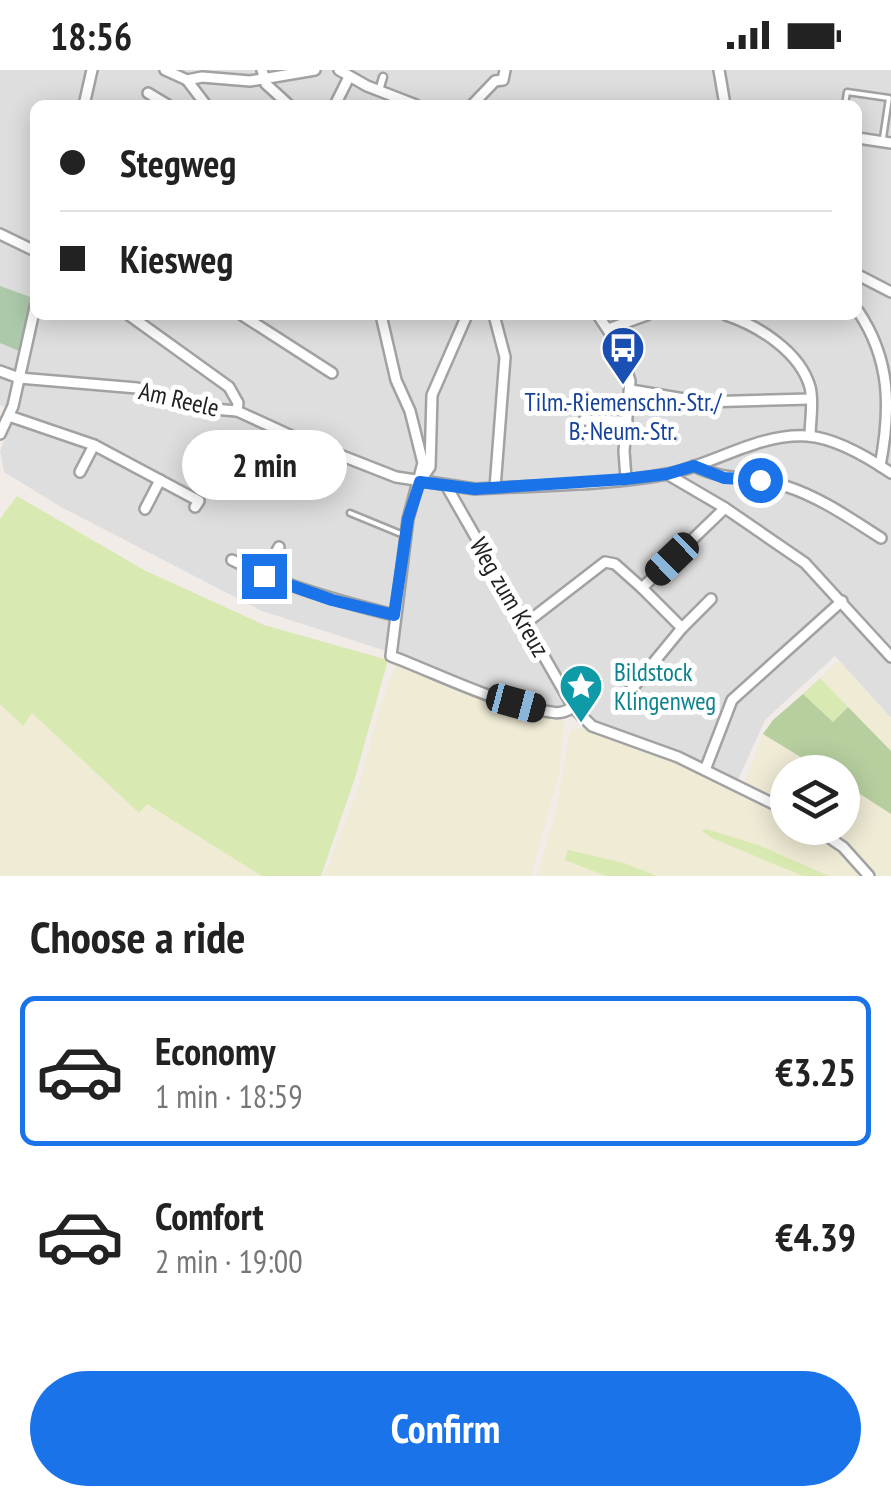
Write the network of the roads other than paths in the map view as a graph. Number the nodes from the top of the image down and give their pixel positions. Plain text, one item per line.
1 (92, 70) edge
2 (165, 70) edge
3 (315, 70) edge
4 (339, 70) edge
5 (505, 70) edge
6 (720, 70) edge
7 (264, 74) edge
8 (349, 77) junction
9 (383, 77) dead end
10 (187, 80) junction
11 (379, 92) junction
12 (148, 93) dead end
13 (85, 100) edge
14 (160, 100) edge
15 (202, 100) edge
16 (284, 100) edge
17 (338, 100) edge
18 (391, 100) edge
19 (477, 100) edge
20 (725, 100) edge
21 (845, 100) edge
22 (862, 139) edge
23 (887, 142) edge
24 (0, 234) edge
25 (30, 248) edge
26 (862, 277) edge
27 (891, 292) edge
28 (862, 318) edge
29 (32, 320) edge
30 (136, 320) edge
31 (250, 320) edge
32 (382, 320) edge
33 (465, 320) edge
34 (495, 320) edge
35 (602, 320) edge
36 (633, 320) edge
37 (737, 320) edge
38 (608, 329) junction
39 (0, 371) edge
40 (332, 373) dead end
41 (18, 378) junction
42 (631, 390) junction
43 (811, 399) junction
44 (236, 410) junction
45 (9, 416) junction
46 (584, 420) dead end
47 (628, 421) junction
48 (0, 434) edge
49 (810, 436) junction
50 (94, 444) junction
51 (694, 466) junction
52 (880, 466) junction
53 (80, 472) dead end
54 (891, 473) edge
55 (667, 474) junction
56 (626, 479) junction
57 (160, 480) junction
58 (420, 482) junction
59 (447, 487) junction
60 (495, 488) junction
61 (195, 507) dead end
62 (725, 508) junction
63 (146, 509) dead end
64 (350, 513) dead end
65 (406, 536) junction
66 (881, 538) dead end
67 (279, 547) dead end
68 (232, 560) dead end
69 (264, 576) junction
70 (642, 588) junction
71 (711, 598) dead end
72 (842, 601) junction
73 (394, 615) junction
74 (526, 622) junction
75 (682, 628) junction
76 (891, 657) edge
77 (622, 701) dead end
78 (573, 706) junction
79 (705, 770) junction
80 (770, 802) edge
81 (840, 845) edge
82 (869, 876) edge

1 - 13 street
2 - 10 street
3 - 7 street
4 - 8 street
5 - 19 street
6 - 20 street
7 - 10 street
7 - 16 street
8 - 11 street
8 - 17 street
9 - 11 street
10 - 15 street
11 - 18 street
12 - 14 street
21 - 23 lane
22 - 23 street
24 - 25 street
26 - 27 street
28 - 52 street
29 - 41 street
30 - 44 street
31 - 40 street
32 - 58 street
33 - 58 street
34 - 60 street
35 - 38 street
36 - 38 street
37 - 43 street
38 - 42 street
39 - 41 street, Am Reele
41 - 44 street, Am Reele
41 - 45 street
42 - 43 street
42 - 47 street
43 - 49 street
44 - 58 street, Am Reele
45 - 48 street
45 - 50 street
46 - 47 street
47 - 56 street
49 - 51 street, Am Reele
49 - 52 street
50 - 53 street
50 - 57 street
51 - 55 street, Am Reele
51 - 66 street
52 - 54 street
55 - 56 street, Am Reele
55 - 62 street
56 - 60 street, Am Reele
57 - 61 street
57 - 63 street
58 - 59 street, Am Reele
58 - 65 street
59 - 60 street, Am Reele
59 - 74 street, Weg zum Kreuz
62 - 70 street
62 - 72 street
64 - 65 lane
65 - 73 street
67 - 69 street
68 - 69 street
69 - 73 street
70 - 74 street
70 - 75 street
71 - 75 street
72 - 76 street
72 - 79 street
73 - 78 street
74 - 78 street, Weg zum Kreuz
75 - 77 street
78 - 79 street
79 - 80 street
81 - 82 street

